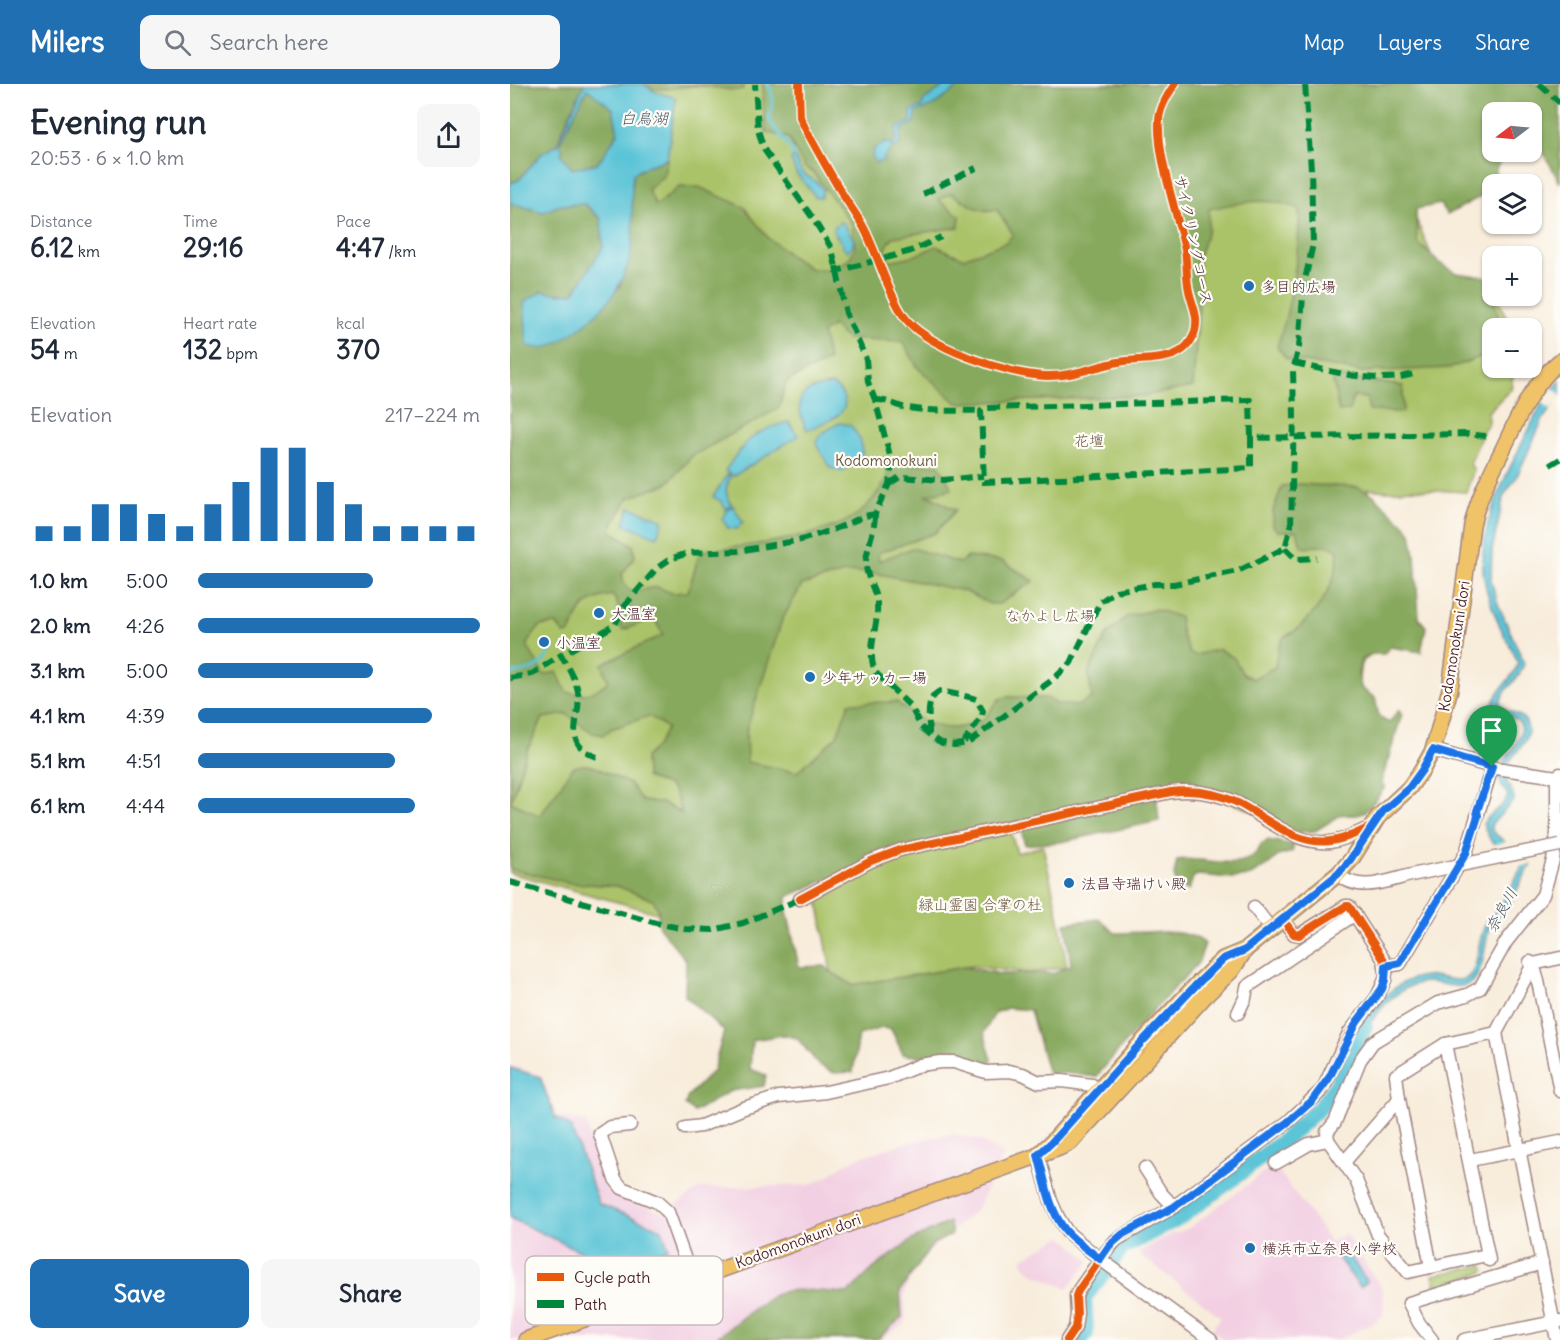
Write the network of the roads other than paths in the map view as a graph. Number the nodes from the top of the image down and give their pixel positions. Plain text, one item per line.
1 (1560, 361) edge
2 (1433, 750) junction
3 (1494, 768) junction
4 (1559, 775) edge
5 (1374, 825) junction
6 (1560, 845) edge
7 (1338, 874) junction
8 (800, 899) dead end
9 (1254, 907) dead end
10 (1354, 914) junction
11 (1277, 925) junction
12 (1560, 958) edge
13 (1531, 963) junction
14 (1386, 966) junction
15 (1238, 1013) dead end
16 (1496, 1033) junction
17 (1446, 1044) junction
18 (1560, 1091) edge
19 (1105, 1094) junction
20 (1399, 1099) junction
21 (630, 1125) dead end
22 (686, 1128) dead end
23 (1328, 1140) junction
24 (1560, 1142) edge
25 (1520, 1150) junction
26 (1038, 1155) junction
27 (1470, 1160) junction
28 (1345, 1161) junction
29 (1276, 1163) dead end
30 (1152, 1172) dead end
31 (1174, 1207) junction
32 (684, 1256) edge
33 (1105, 1263) junction
34 (1542, 1263) junction
35 (1490, 1266) junction
36 (1431, 1267) junction
37 (723, 1268) edge
38 (1556, 1322) edge
39 (567, 1325) edge
40 (1495, 1337) edge
41 (1203, 1338) edge
42 (526, 1340) edge
43 (1067, 1340) edge
44 (1432, 1340) edge
45 (1464, 1340) edge
46 (1557, 1340) edge

1 - 2 main road, Kodomonokuni dori
2 - 3 street
2 - 5 main road, Kodomonokuni dori
3 - 4 street
3 - 14 street
4 - 23 street
5 - 7 main road, Kodomonokuni dori
5 - 8 street
6 - 7 street, bridge
7 - 11 main road, Kodomonokuni dori
9 - 11 street
10 - 11 street
10 - 14 street
10 - 15 street
11 - 19 main road, Kodomonokuni dori
12 - 13 street
13 - 16 street
13 - 18 street
14 - 31 street
16 - 17 street
16 - 25 street
17 - 20 street
17 - 27 street
19 - 22 street
19 - 26 main road, Kodomonokuni dori
20 - 28 street
20 - 36 street
21 - 32 street
23 - 28 street
23 - 29 street
24 - 25 street
25 - 27 street
25 - 34 street
26 - 33 street
26 - 37 main road, Kodomonokuni dori
27 - 35 street
28 - 36 street
30 - 31 street
31 - 33 street
33 - 41 street
33 - 43 street
34 - 35 street
34 - 38 street
35 - 36 street
35 - 44 street
38 - 40 street
38 - 46 street
39 - 42 main road, Kodomonokuni dori
40 - 45 street

